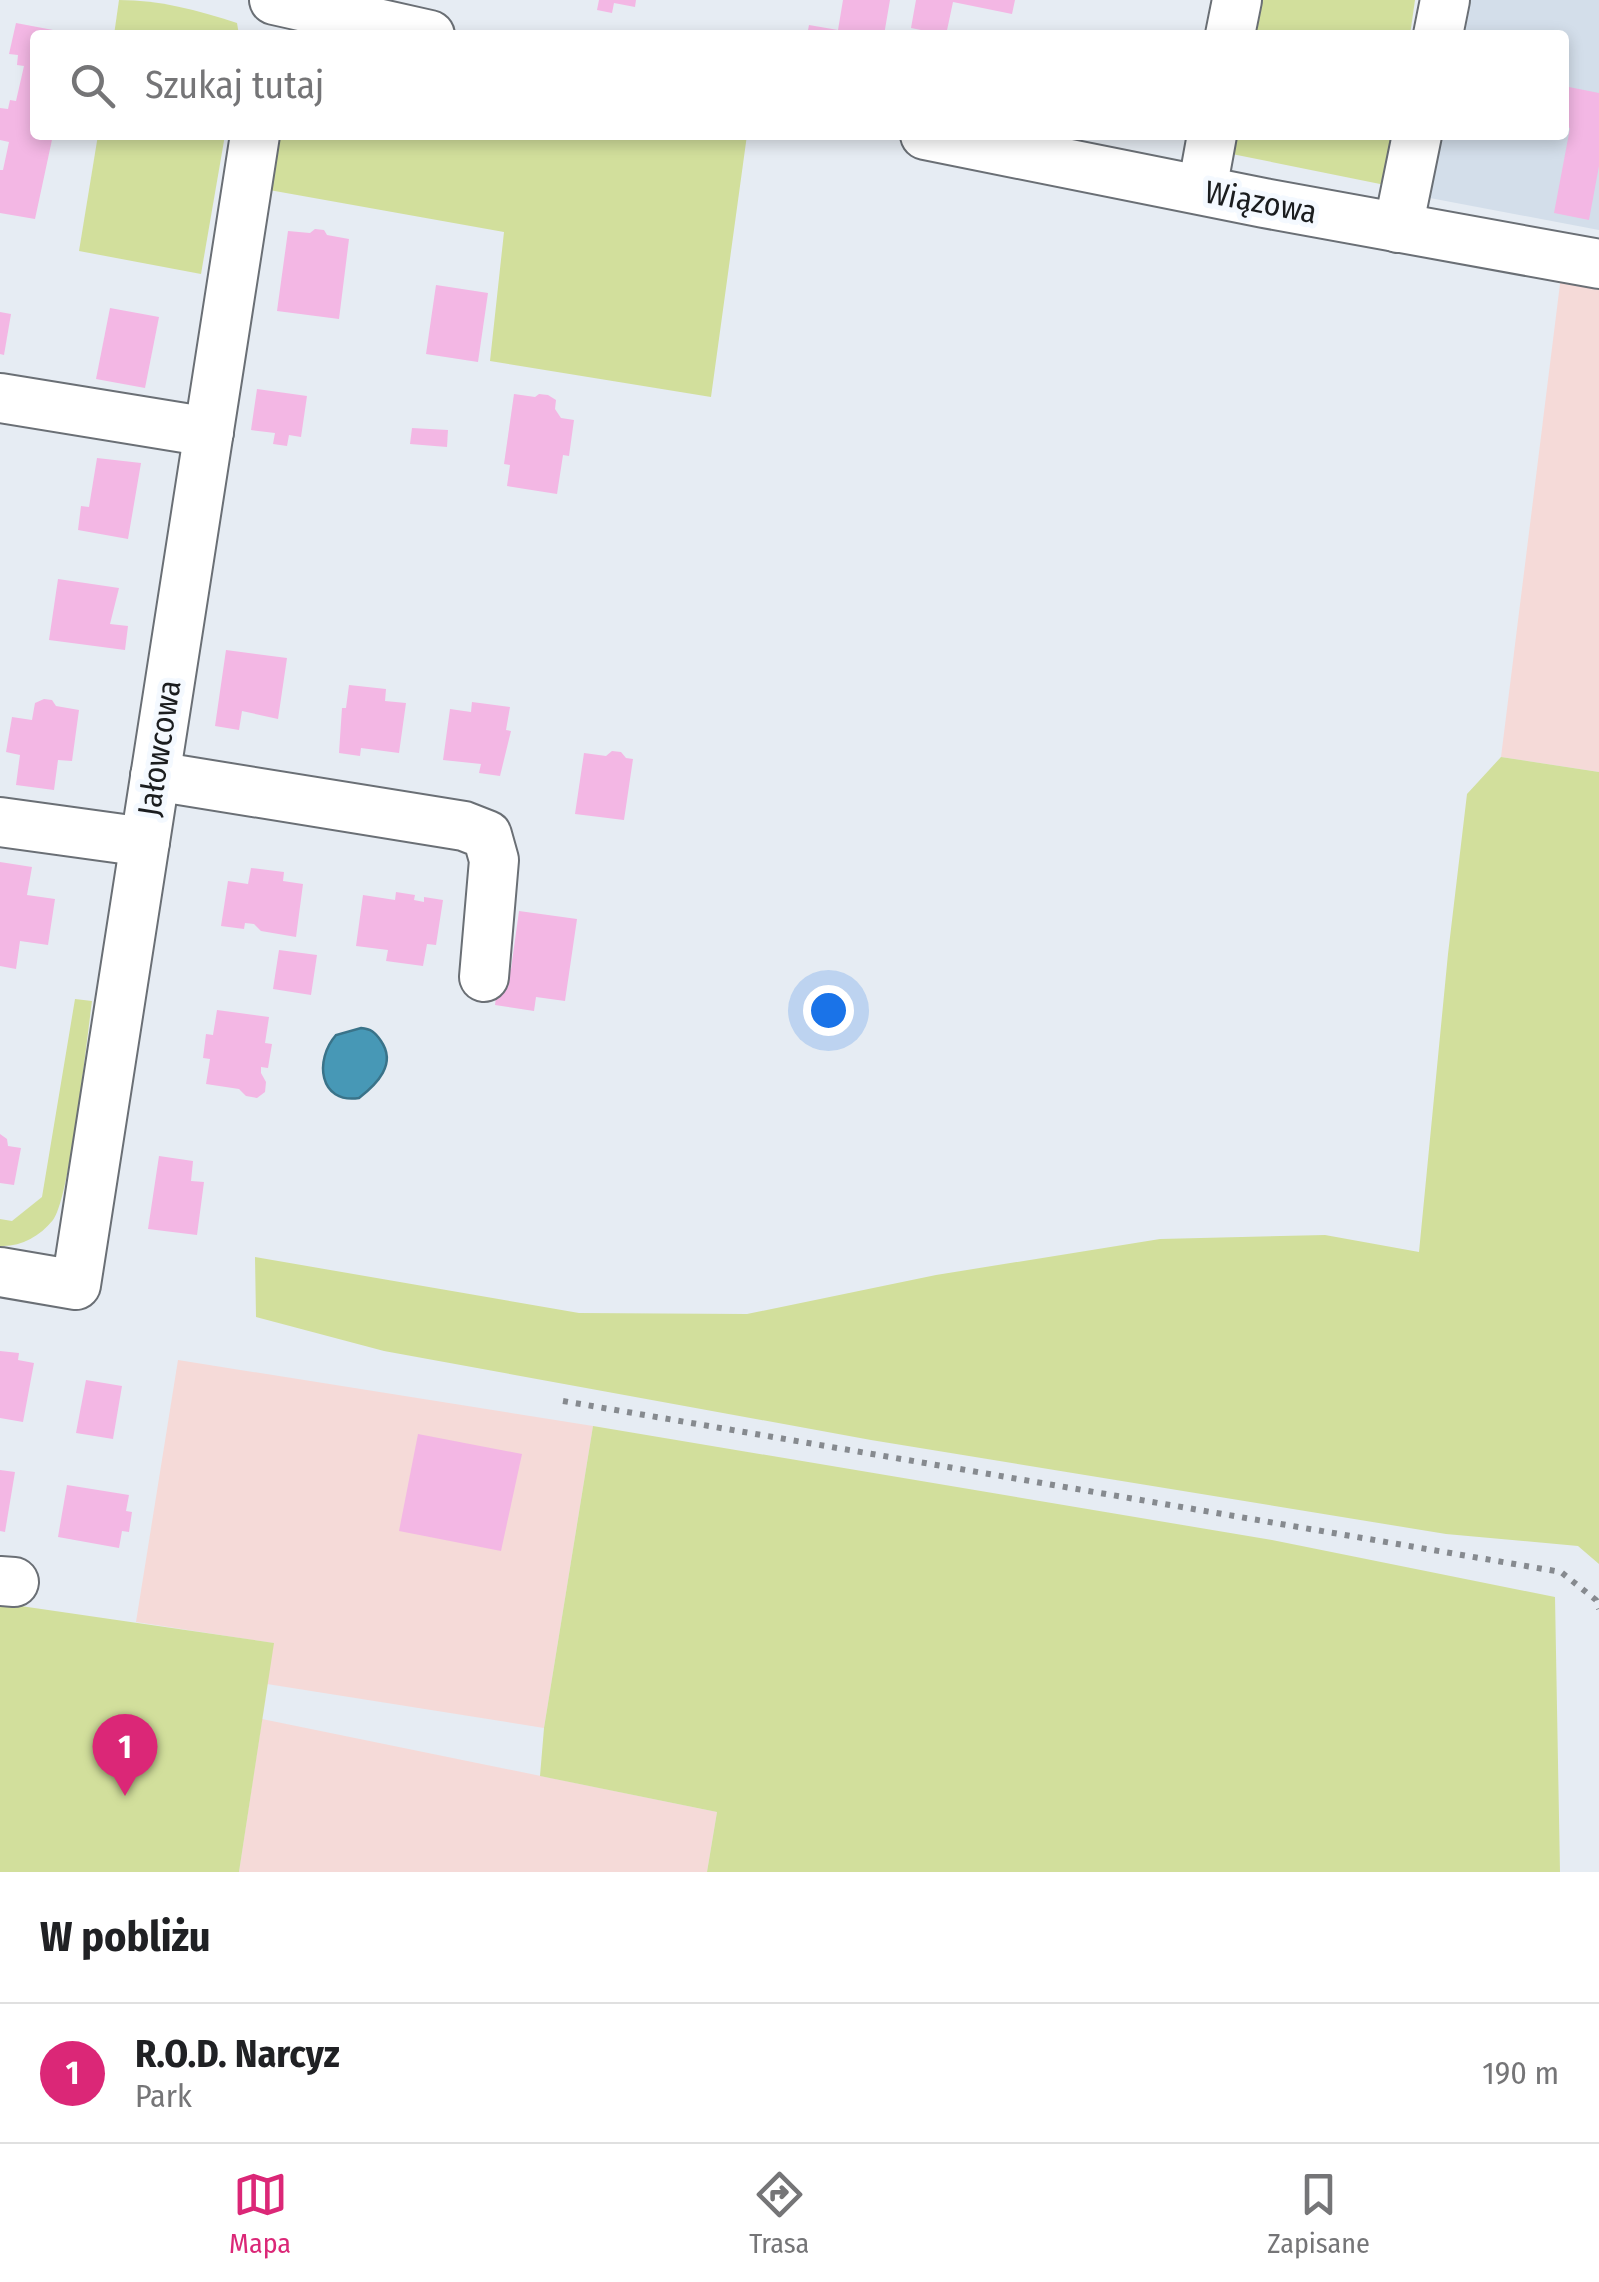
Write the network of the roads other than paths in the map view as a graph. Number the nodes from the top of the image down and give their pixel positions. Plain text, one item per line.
1 (275, 0) edge
2 (1237, 0) edge
3 (1445, 0) edge
4 (271, 30) edge
5 (408, 30) edge
6 (1231, 30) edge
7 (1439, 30) edge
8 (254, 140) edge
9 (950, 140) edge
10 (1211, 140) edge
11 (1416, 140) edge
12 (1202, 190) junction
13 (1398, 228) junction
14 (1599, 264) edge
15 (0, 398) edge
16 (208, 432) junction
17 (155, 776) junction
18 (0, 822) edge
19 (144, 842) junction
20 (484, 977) dead end
21 (0, 1272) edge

1 - 4 street
1 - 5 street
2 - 6 street
3 - 7 street
8 - 16 street, Jałowcowa
9 - 12 street, Wiązowa
10 - 12 street
11 - 13 street
12 - 13 street, Wiązowa
13 - 14 street, Wiązowa
15 - 16 street
16 - 17 street, Jałowcowa
17 - 19 street, Jałowcowa
17 - 20 street
18 - 19 street
19 - 21 street, Jałowcowa

